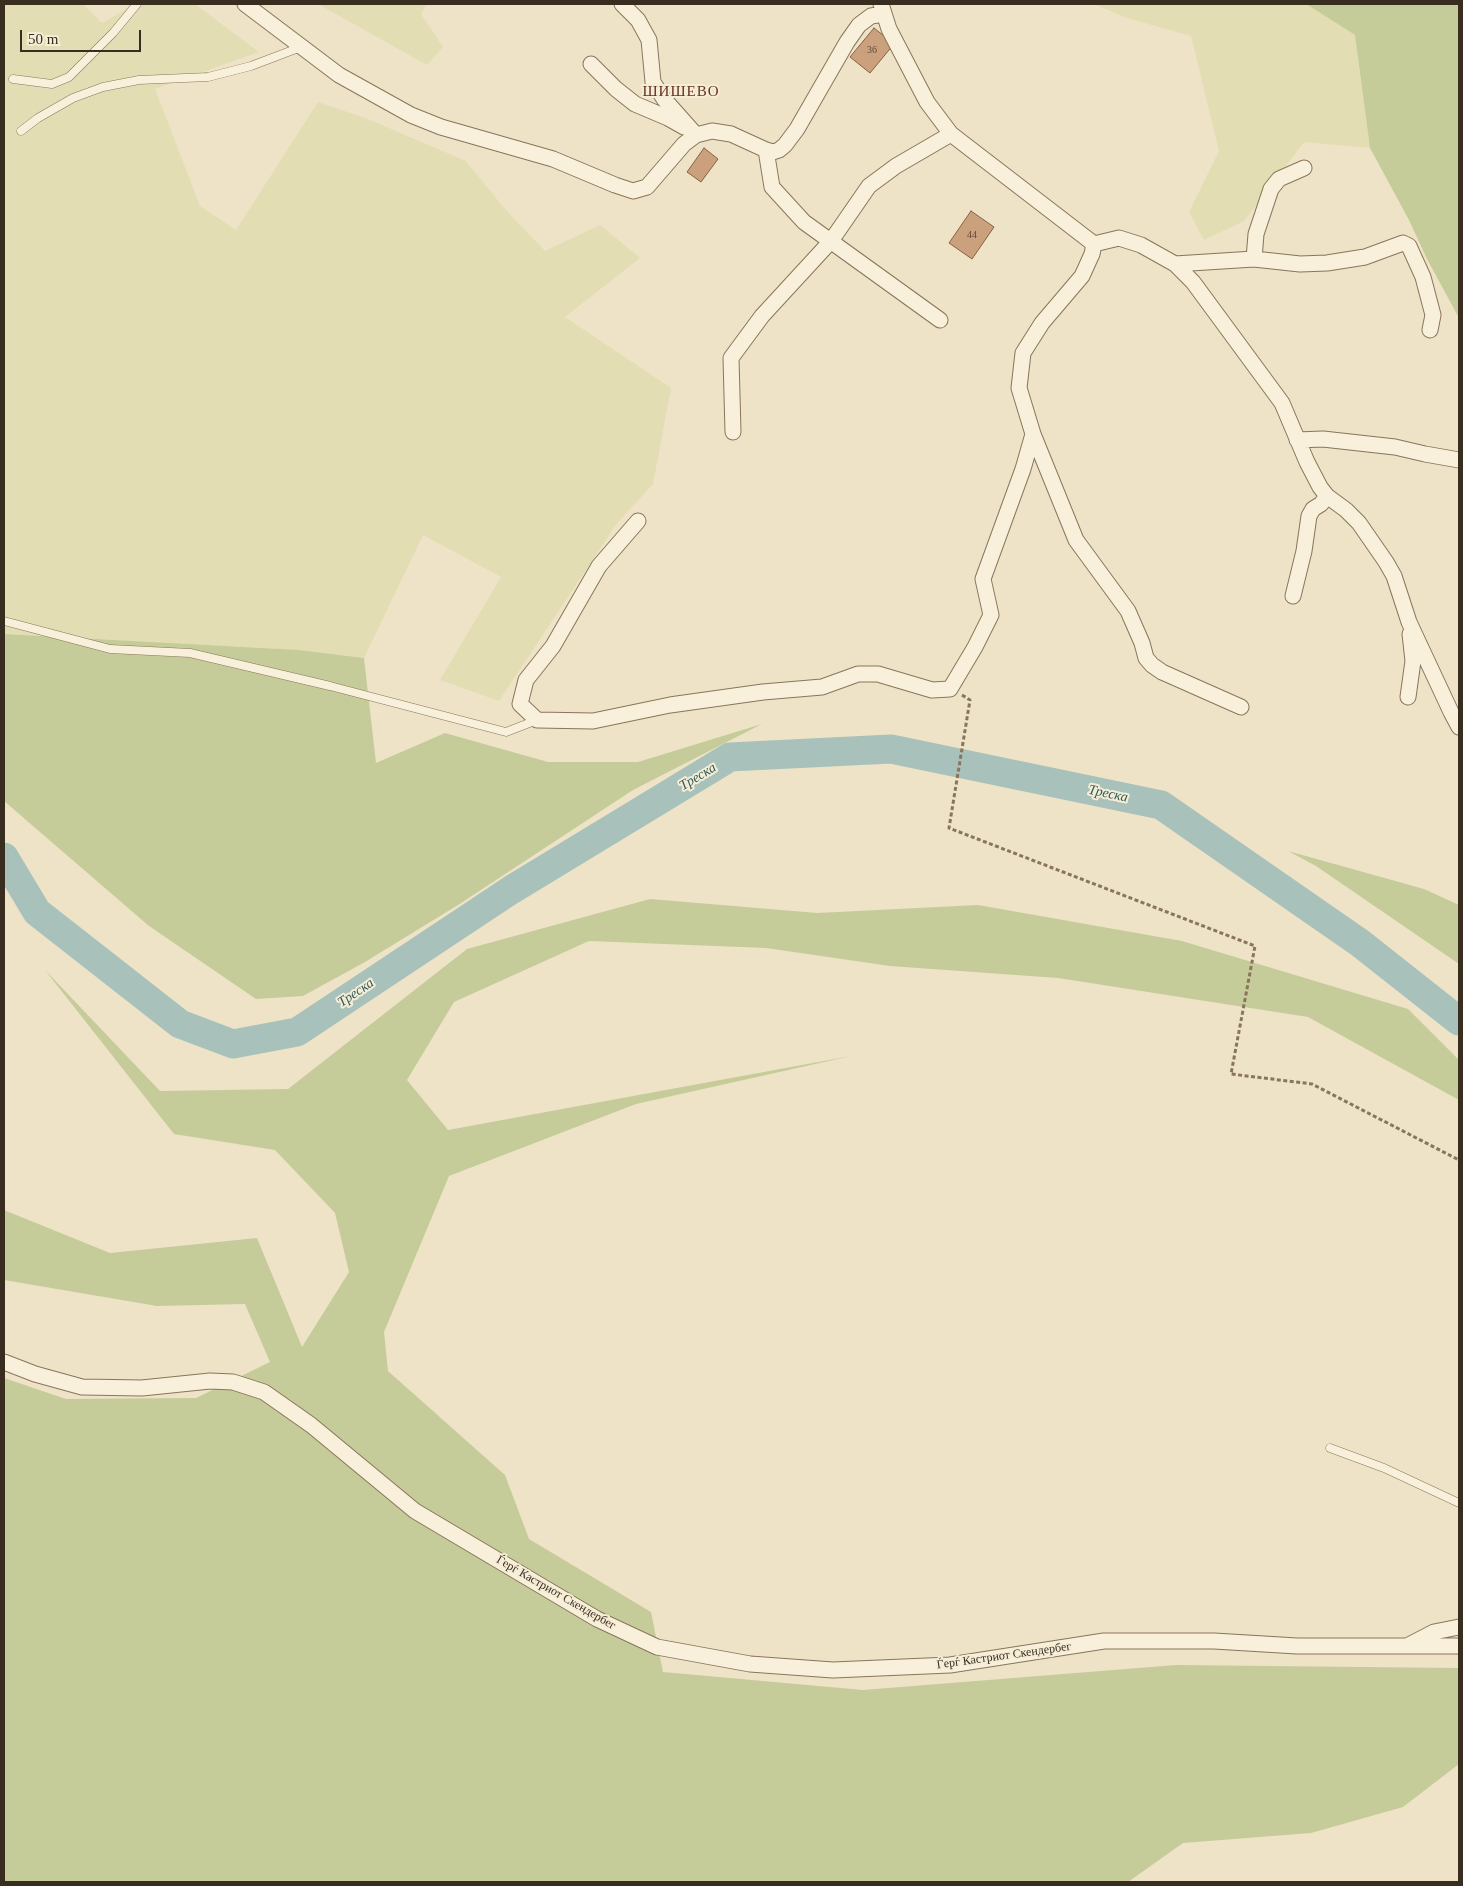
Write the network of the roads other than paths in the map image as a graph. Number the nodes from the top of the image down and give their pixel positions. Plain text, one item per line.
1 (137, 4) edge
2 (245, 4) edge
3 (622, 4) edge
4 (882, 9) edge
5 (302, 47) junction
6 (591, 64) dead end
7 (13, 79) dead end
8 (20, 131) dead end
9 (951, 134) junction
10 (696, 135) junction
11 (766, 150) junction
12 (1304, 168) dead end
13 (830, 241) junction
14 (1094, 244) junction
15 (1254, 259) junction
16 (1175, 264) junction
17 (940, 320) dead end
18 (1430, 330) dead end
19 (733, 432) dead end
20 (1033, 434) junction
21 (1297, 440) junction
22 (1459, 460) edge
23 (1327, 496) junction
24 (638, 521) dead end
25 (1293, 596) dead end
26 (4, 621) edge
27 (1409, 622) junction
28 (1408, 697) dead end
29 (1242, 707) dead end
30 (537, 720) junction
31 (1459, 727) edge
32 (4, 1362) edge
33 (1330, 1448) dead end
34 (1459, 1503) edge
35 (1459, 1627) edge
36 (1407, 1646) junction
37 (1459, 1646) edge

1 - 7 lane
2 - 5 street
3 - 10 street
4 - 9 street
4 - 11 street
5 - 8 lane
5 - 10 street
6 - 10 street
9 - 13 street
9 - 14 street
10 - 11 street
11 - 13 street
12 - 15 street
13 - 17 street
13 - 19 street
14 - 16 street
14 - 20 street
15 - 16 street
15 - 18 street
16 - 21 street
20 - 29 street
20 - 30 street
21 - 22 street
21 - 23 street
23 - 25 street
23 - 27 street
24 - 30 street
26 - 30 lane
27 - 28 street
27 - 31 street
32 - 36 street, Ѓерѓ Кастриот Скендербег
33 - 34 lane
35 - 36 street
36 - 37 street, Ѓерѓ Кастриот Скендербег

